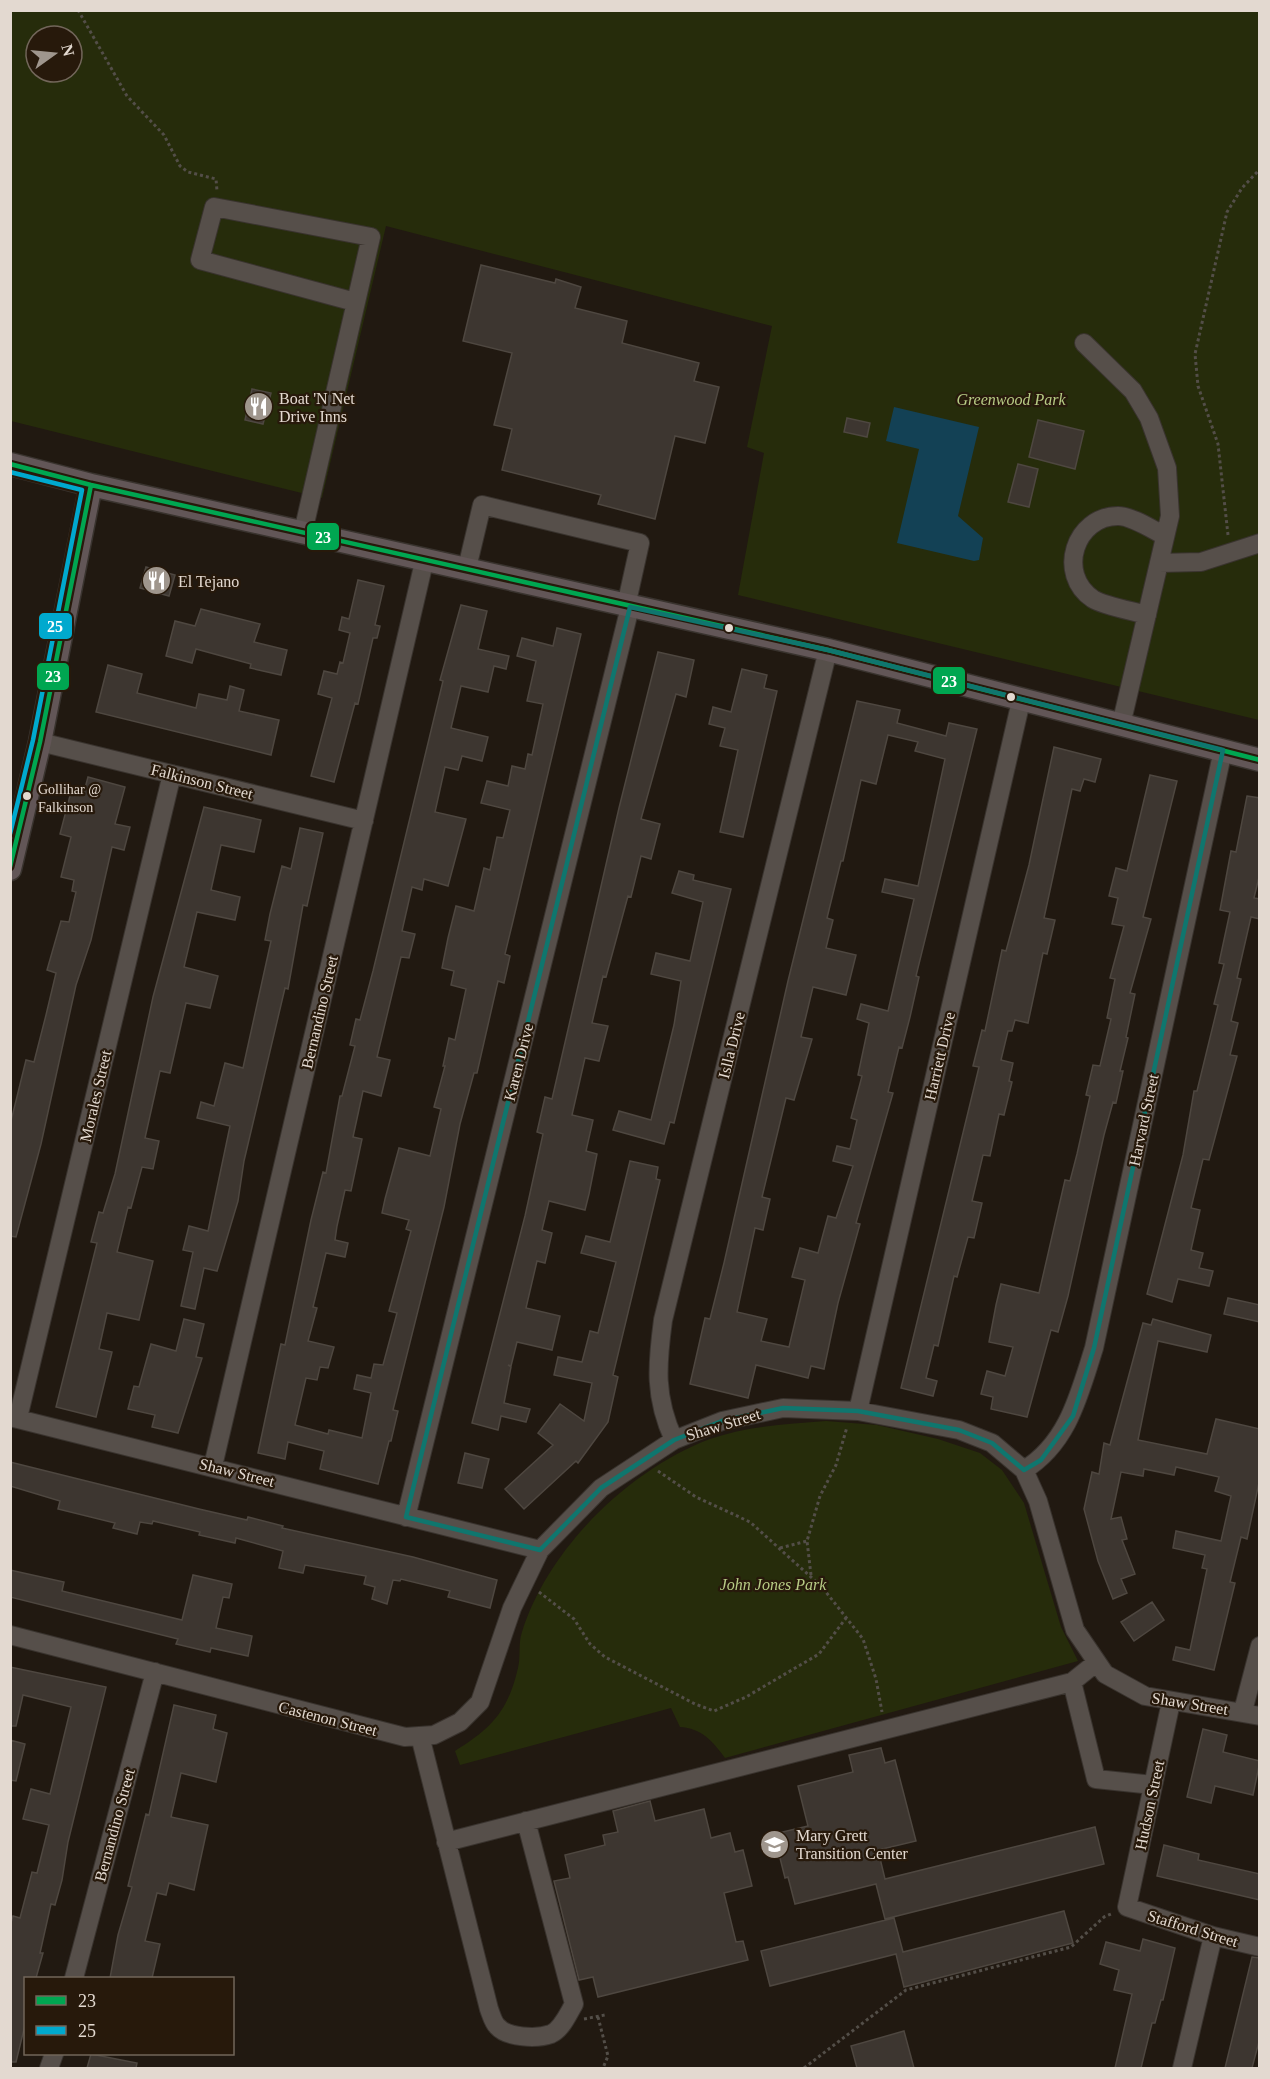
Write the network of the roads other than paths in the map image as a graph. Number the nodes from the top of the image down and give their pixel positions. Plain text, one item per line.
1 (355, 303) junction
2 (1084, 343) dead end
3 (10, 464) edge
4 (91, 485) junction
5 (303, 532) junction
6 (1165, 536) junction
7 (1260, 543) edge
8 (425, 558) junction
9 (1159, 563) junction
10 (467, 568) junction
11 (628, 607) junction
12 (1147, 615) junction
13 (828, 650) junction
14 (1021, 701) junction
15 (1121, 725) junction
16 (40, 742) junction
17 (1223, 750) junction
18 (1260, 760) edge
19 (172, 774) junction
20 (364, 821) junction
21 (10, 869) edge
22 (851, 1411) junction
23 (14, 1418) edge
24 (674, 1440) junction
25 (213, 1466) junction
26 (1024, 1470) junction
27 (406, 1516) junction
28 (540, 1551) junction
29 (10, 1635) edge
30 (1260, 1646) edge
31 (1097, 1662) junction
32 (154, 1672) junction
33 (1072, 1682) junction
34 (1171, 1702) junction
35 (1251, 1714) edge
36 (420, 1736) junction
37 (1153, 1785) junction
38 (526, 1821) junction
39 (446, 1842) junction
40 (1127, 1907) joint
41 (1214, 1936) junction
42 (1260, 1947) edge
43 (74, 1977) edge
44 (1182, 2068) edge

1 - 1 street
1 - 5 street
2 - 6 street
3 - 4 main road
4 - 5 main road
4 - 16 main road
5 - 8 main road
6 - 9 street
6 - 12 street
7 - 9 street
8 - 10 main road
8 - 20 street, Bernandino Street
9 - 12 street
10 - 11 main road
10 - 11 street, Karen Drive
11 - 13 main road
11 - 27 street, Karen Drive
12 - 15 street
13 - 14 main road
13 - 24 street, Islla Drive
14 - 15 main road
14 - 22 street, Harriett Drive
15 - 17 main road
16 - 19 street, Falkinson Street
16 - 21 main road
17 - 18 main road
17 - 26 street, Harvard Street
19 - 20 street, Falkinson Street
19 - 23 street, Morales Street
20 - 25 street, Bernandino Street
22 - 24 street, Shaw Street
22 - 26 street, Shaw Street
23 - 25 street, Shaw Street
24 - 28 street, Shaw Street
25 - 27 street, Shaw Street
26 - 31 street, Shaw Street
27 - 28 street, Shaw Street
28 - 36 street, Castenon Street
29 - 32 street, Castenon Street
30 - 35 street
31 - 33 street
31 - 34 street, Shaw Street
32 - 36 street, Castenon Street
32 - 43 street, Bernandino Street
33 - 37 street
33 - 38 street
34 - 35 street, Shaw Street
34 - 37 street, Hudson Street
36 - 39 street
37 - 40 street, Hudson Street
38 - 39 street
38 - 39 street
40 - 41 street, Stafford Street
41 - 42 street, Stafford Street
41 - 44 street

